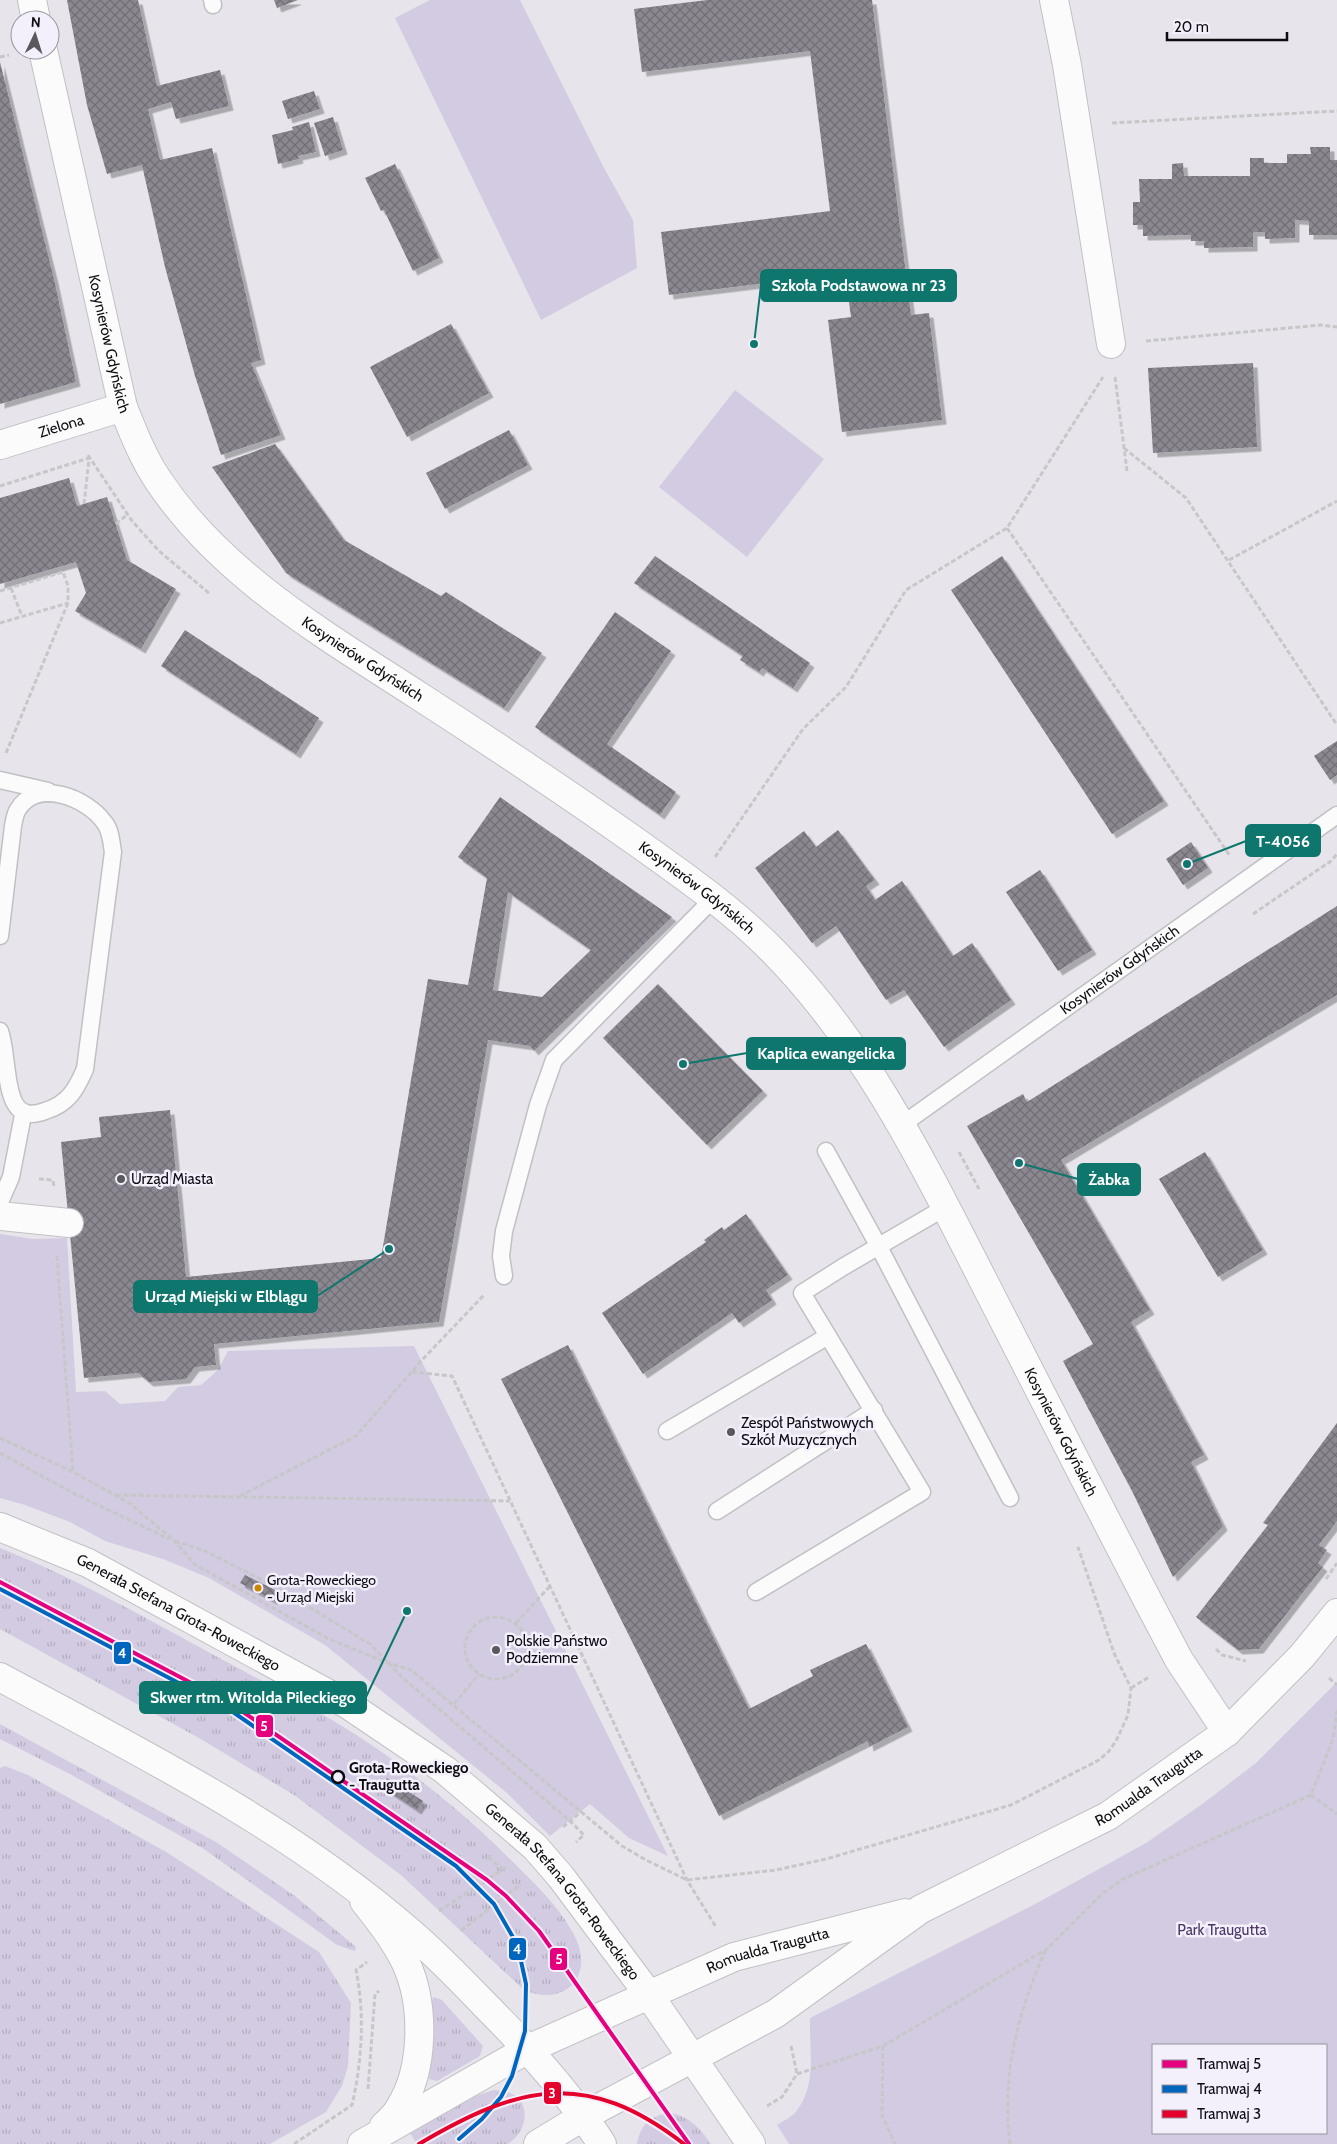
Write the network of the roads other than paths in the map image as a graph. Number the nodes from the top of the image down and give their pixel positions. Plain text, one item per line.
1 (1054, 0) edge
2 (45, 60) edge
3 (1112, 353) road end
4 (123, 407) junction
5 (0, 445) edge
6 (0, 780) edge
7 (65, 794) junction
8 (17, 811) junction
9 (1337, 815) edge
10 (714, 898) junction
11 (0, 936) edge
12 (0, 1031) edge
13 (23, 1115) junction
14 (903, 1124) junction
15 (826, 1151) dead end
16 (0, 1202) edge
17 (946, 1207) junction
18 (0, 1216) edge
19 (69, 1223) dead end
20 (879, 1247) junction
21 (504, 1276) road end
22 (828, 1336) junction
23 (874, 1410) junction
24 (667, 1431) dead end
25 (1010, 1498) dead end
26 (717, 1511) dead end
27 (0, 1527) edge
28 (756, 1592) dead end
29 (1337, 1613) edge
30 (0, 1677) edge
31 (1227, 1732) junction
32 (352, 1886) junction
33 (921, 1909) junction
34 (648, 1995) junction
35 (528, 2049) junction
36 (693, 2058) junction
37 (584, 2116) junction
38 (368, 2141) edge
39 (538, 2144) edge
40 (602, 2144) edge
41 (751, 2144) edge

1 - 3 street
2 - 4 street, Kosynierów Gdyńskich
4 - 5 street, Zielona
4 - 10 street, Kosynierów Gdyńskich
6 - 7 lane
6 - 8 lane
7 - 8 lane
7 - 13 lane
8 - 11 lane
9 - 14 lane, Kosynierów Gdyńskich
10 - 14 street, Kosynierów Gdyńskich
10 - 21 lane
12 - 13 lane
13 - 16 lane
14 - 17 street, Kosynierów Gdyńskich
15 - 20 lane
17 - 20 lane
17 - 31 street, Kosynierów Gdyńskich
18 - 19 street
20 - 22 lane
20 - 25 lane
22 - 23 lane
22 - 24 lane
23 - 26 lane
23 - 28 lane
27 - 34 street, Generała Stefana Grota-Roweckiego
29 - 31 street, Romualda Traugutta
30 - 32 street
31 - 33 street, Romualda Traugutta
32 - 35 street
32 - 38 street
33 - 34 street, Romualda Traugutta
33 - 36 street, Romualda Traugutta
34 - 35 street, Romualda Traugutta
34 - 36 street, Generała Stefana Grota-Roweckiego
35 - 37 street
35 - 38 street, Romualda Traugutta
36 - 37 street, Romualda Traugutta
36 - 41 street, Generała Stefana Grota-Roweckiego
37 - 39 street, Romualda Traugutta
37 - 40 street

